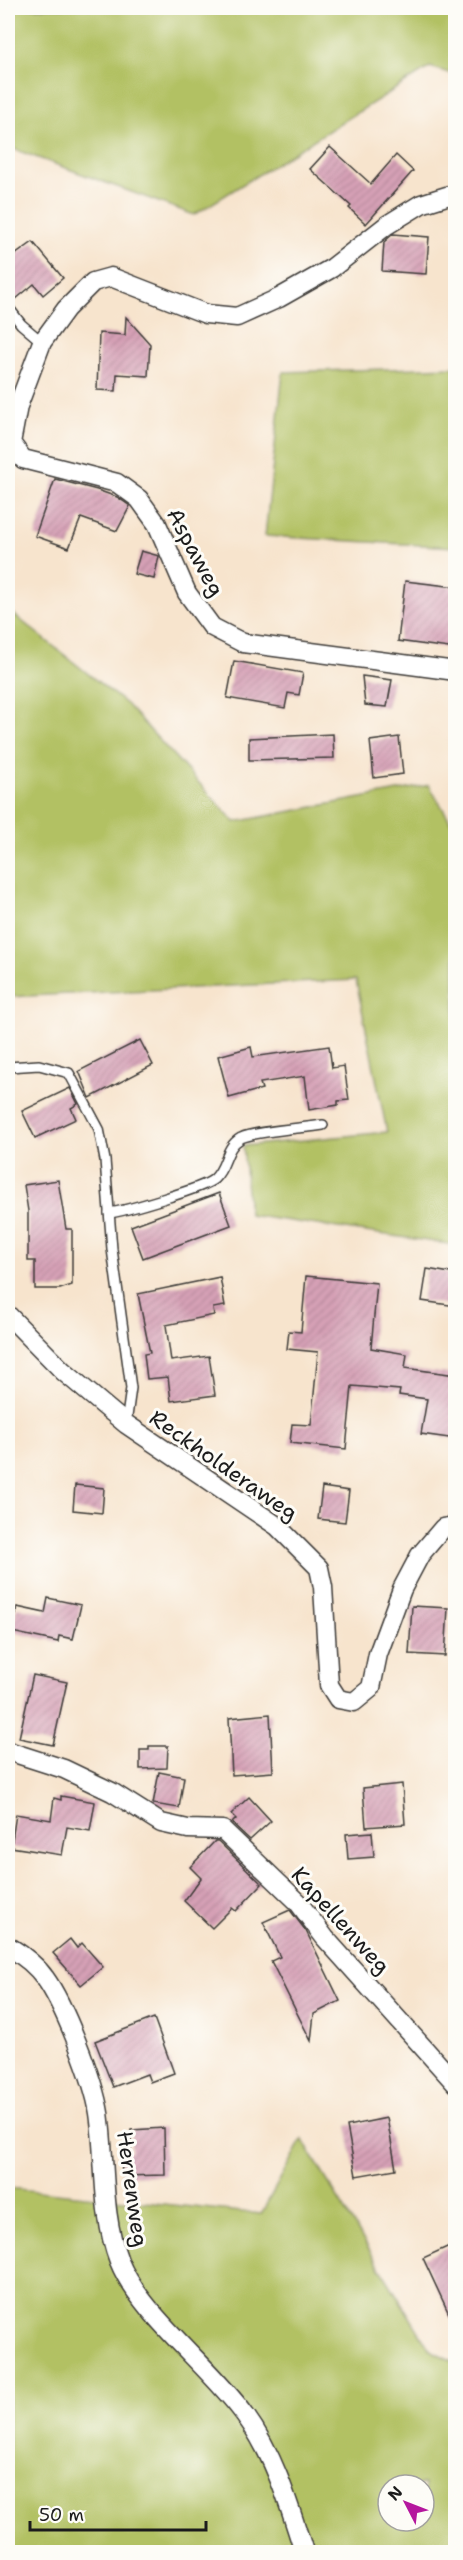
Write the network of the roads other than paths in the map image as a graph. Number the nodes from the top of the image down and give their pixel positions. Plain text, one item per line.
1 (456, 193) edge
2 (8, 307) edge
3 (42, 342) junction
4 (456, 671) edge
5 (8, 1067) edge
6 (323, 1125) dead end
7 (109, 1213) junction
8 (8, 1315) edge
9 (126, 1424) junction
10 (456, 1526) edge
11 (8, 1751) edge
12 (8, 1946) edge
13 (456, 2084) edge
14 (304, 2553) edge

1 - 3 street, Aspaweg
2 - 3 lane
3 - 4 street, Aspaweg
5 - 7 lane, Reckholderaweg
6 - 7 lane
7 - 9 lane, Reckholderaweg
8 - 9 street, Reckholderaweg
9 - 10 street, Reckholderaweg
11 - 13 street, Kapellenweg
12 - 14 street, Herrenweg

